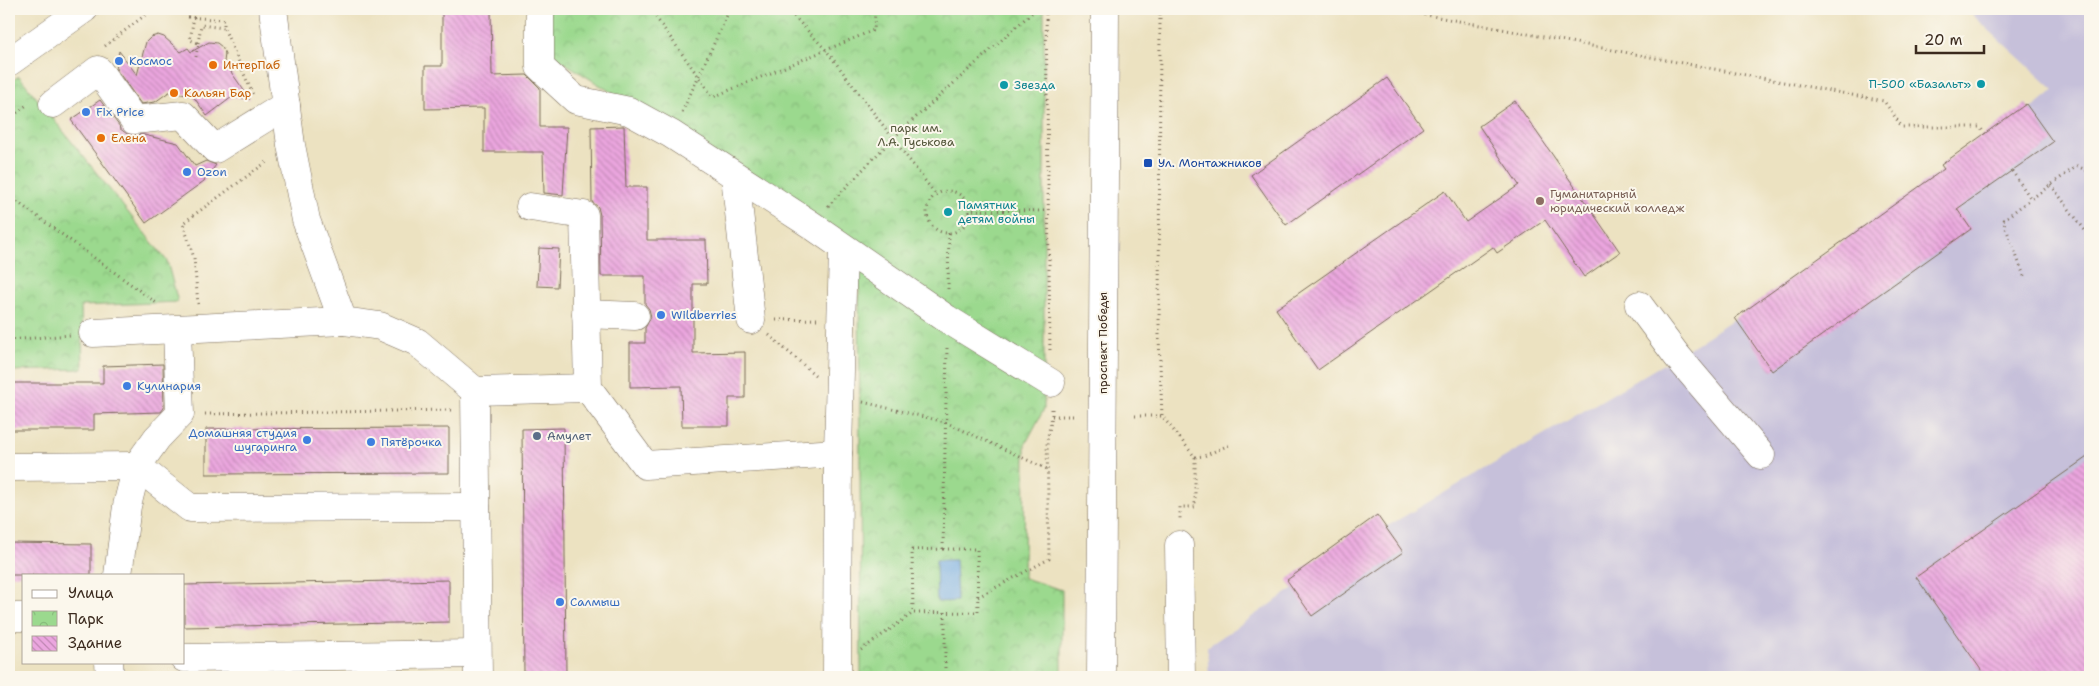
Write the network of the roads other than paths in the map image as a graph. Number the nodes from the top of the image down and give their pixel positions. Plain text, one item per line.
1 (84, 9) edge
2 (273, 9) edge
3 (540, 9) edge
4 (1105, 9) edge
5 (9, 62) edge
6 (53, 104) dead end
7 (275, 112) junction
8 (735, 176) junction
9 (530, 207) dead end
10 (844, 248) junction
11 (1640, 305) dead end
12 (586, 314) junction
13 (634, 316) dead end
14 (751, 320) road end
15 (343, 321) junction
16 (189, 329) junction
17 (93, 333) road end
18 (1051, 383) road end
19 (588, 388) junction
20 (475, 400) junction
21 (838, 453) junction
22 (1761, 455) dead end
23 (137, 466) junction
24 (9, 467) edge
25 (476, 507) junction
26 (1180, 545) dead end
27 (118, 574) edge
28 (9, 617) edge
29 (22, 617) edge
30 (185, 658) edge
31 (110, 664) edge
32 (477, 666) edge
33 (110, 677) edge
34 (837, 677) edge
35 (1101, 677) edge
36 (1181, 677) edge

1 - 5 main road
2 - 7 main road
3 - 8 main road
4 - 35 main road, проспект Победы
6 - 7 main road
7 - 15 main road
8 - 10 main road
8 - 14 main road
9 - 12 main road
10 - 18 main road
10 - 21 main road
11 - 22 main road
12 - 13 main road
12 - 19 main road
15 - 16 main road
15 - 20 main road
16 - 17 main road
16 - 23 main road
19 - 20 main road
19 - 21 main road
20 - 25 main road
21 - 34 main road
23 - 24 main road
23 - 25 main road
23 - 27 main road
25 - 32 main road
26 - 36 main road
28 - 29 main road
30 - 32 main road
31 - 33 main road

